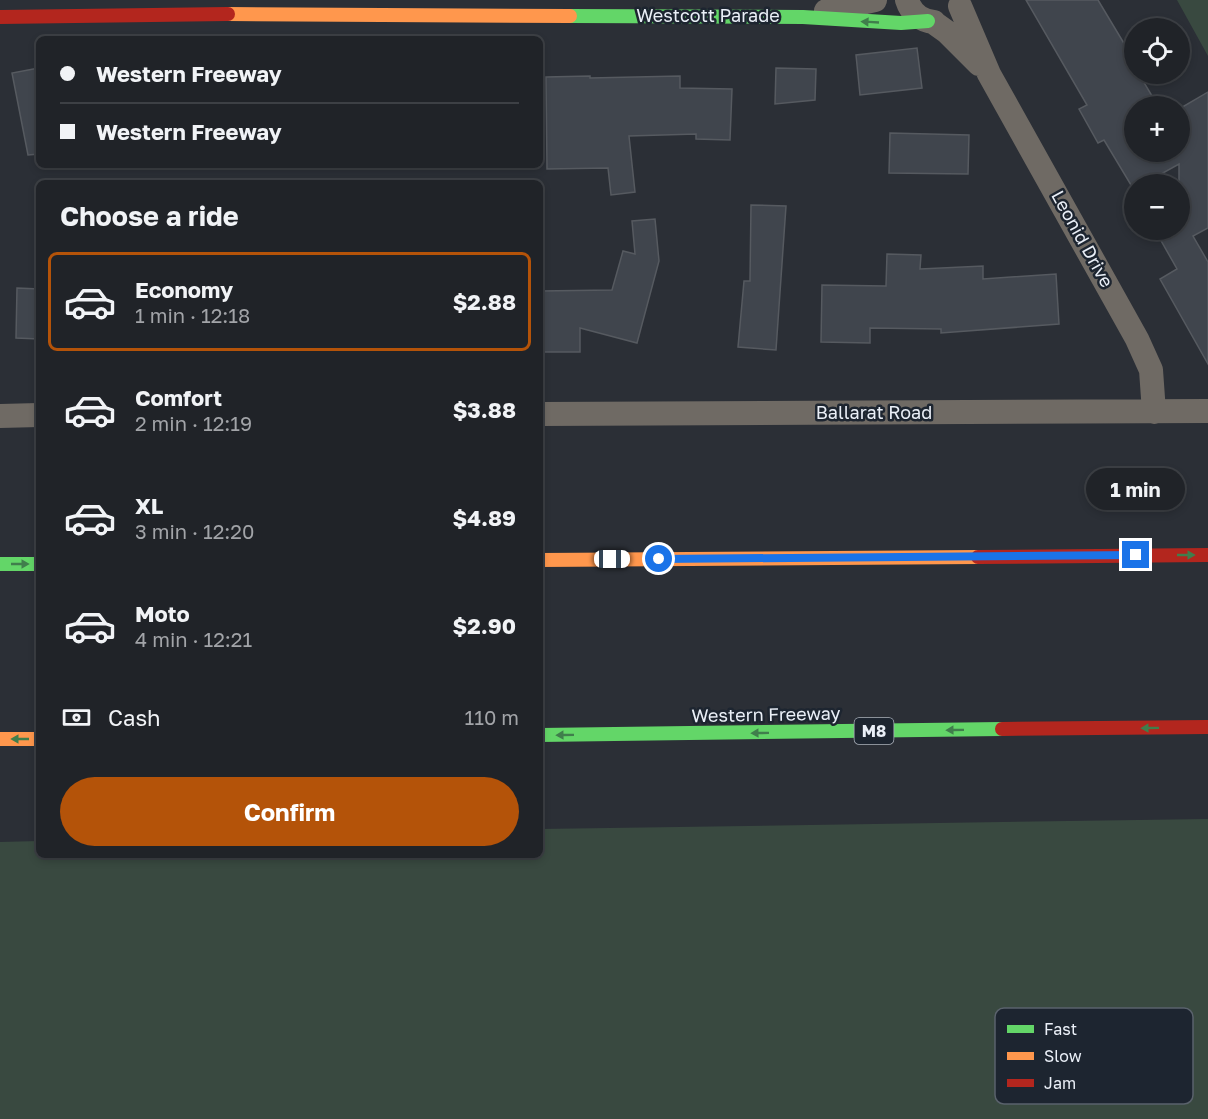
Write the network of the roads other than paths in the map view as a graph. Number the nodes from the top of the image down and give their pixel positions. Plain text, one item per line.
1 (875, 0) edge
2 (908, 0) edge
3 (961, 3) edge
4 (803, 16) junction
5 (0, 17) edge
6 (930, 22) junction
7 (989, 74) junction
8 (1208, 411) edge
9 (1154, 412) junction
10 (543, 414) edge
11 (36, 415) edge
12 (0, 416) edge
13 (1208, 555) edge
14 (543, 560) edge
15 (0, 564) edge
16 (36, 564) edge
17 (1208, 728) edge
18 (543, 735) edge
19 (0, 739) edge
20 (36, 739) edge

1 - 4 street, Westcott Parade
2 - 6 street, Leonid Drive
3 - 6 street
3 - 7 street, Leonid Drive
4 - 5 main road, Westcott Parade
6 -> 4 main road, Westcott Parade
6 - 7 street, Leonid Drive
7 - 9 street, Leonid Drive
8 - 9 street, Ballarat Road
9 - 10 street, Ballarat Road
11 - 12 street
14 -> 13 main road
15 -> 16 main road
17 -> 18 main road, Western Freeway / M8
20 -> 19 main road

